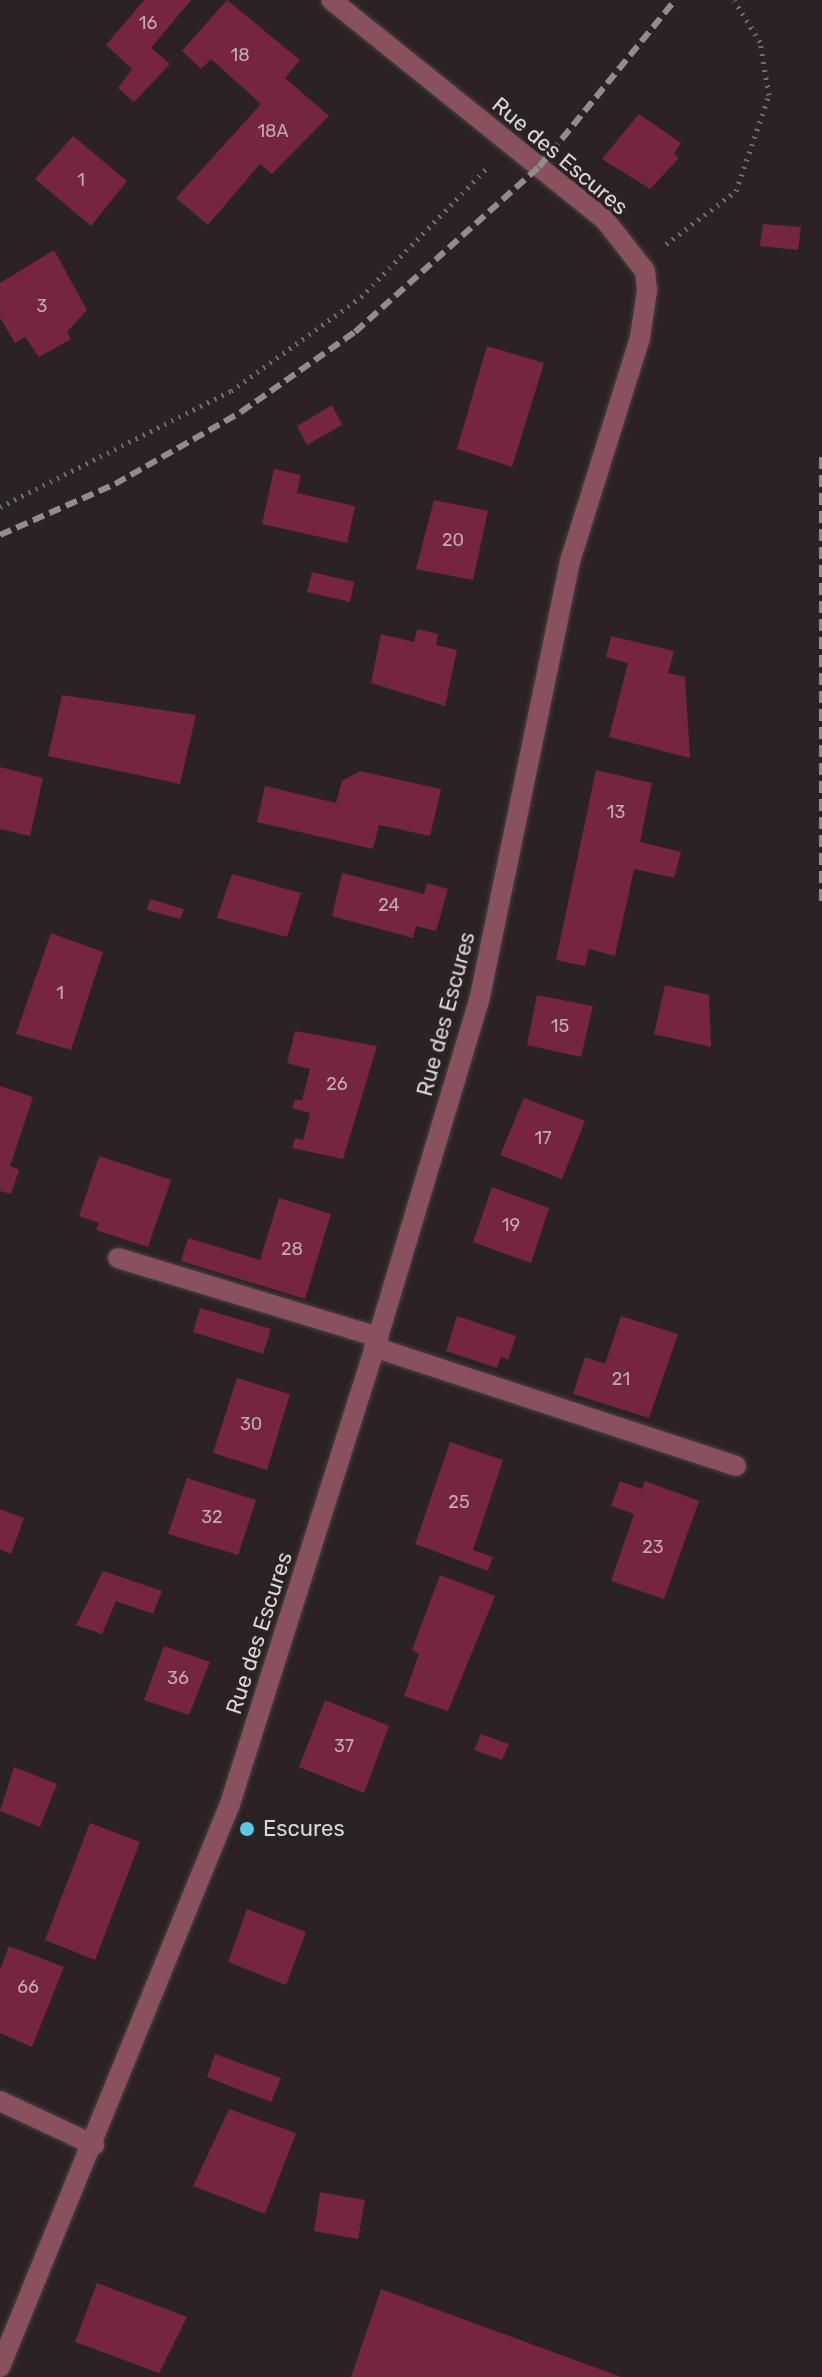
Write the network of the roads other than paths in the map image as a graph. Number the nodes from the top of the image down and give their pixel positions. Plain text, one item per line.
1 (331, 0) edge
2 (118, 1258) dead end
3 (376, 1342) junction
4 (736, 1466) dead end
5 (0, 2101) edge
6 (94, 2145) junction
7 (0, 2367) edge
8 (0, 2375) edge
9 (6, 2377) edge

1 - 3 street, Rue des Escures
2 - 3 street
3 - 4 street
3 - 6 street, Rue des Escures
5 - 6 street
6 - 7 street, Rue des Escures
8 - 9 street

